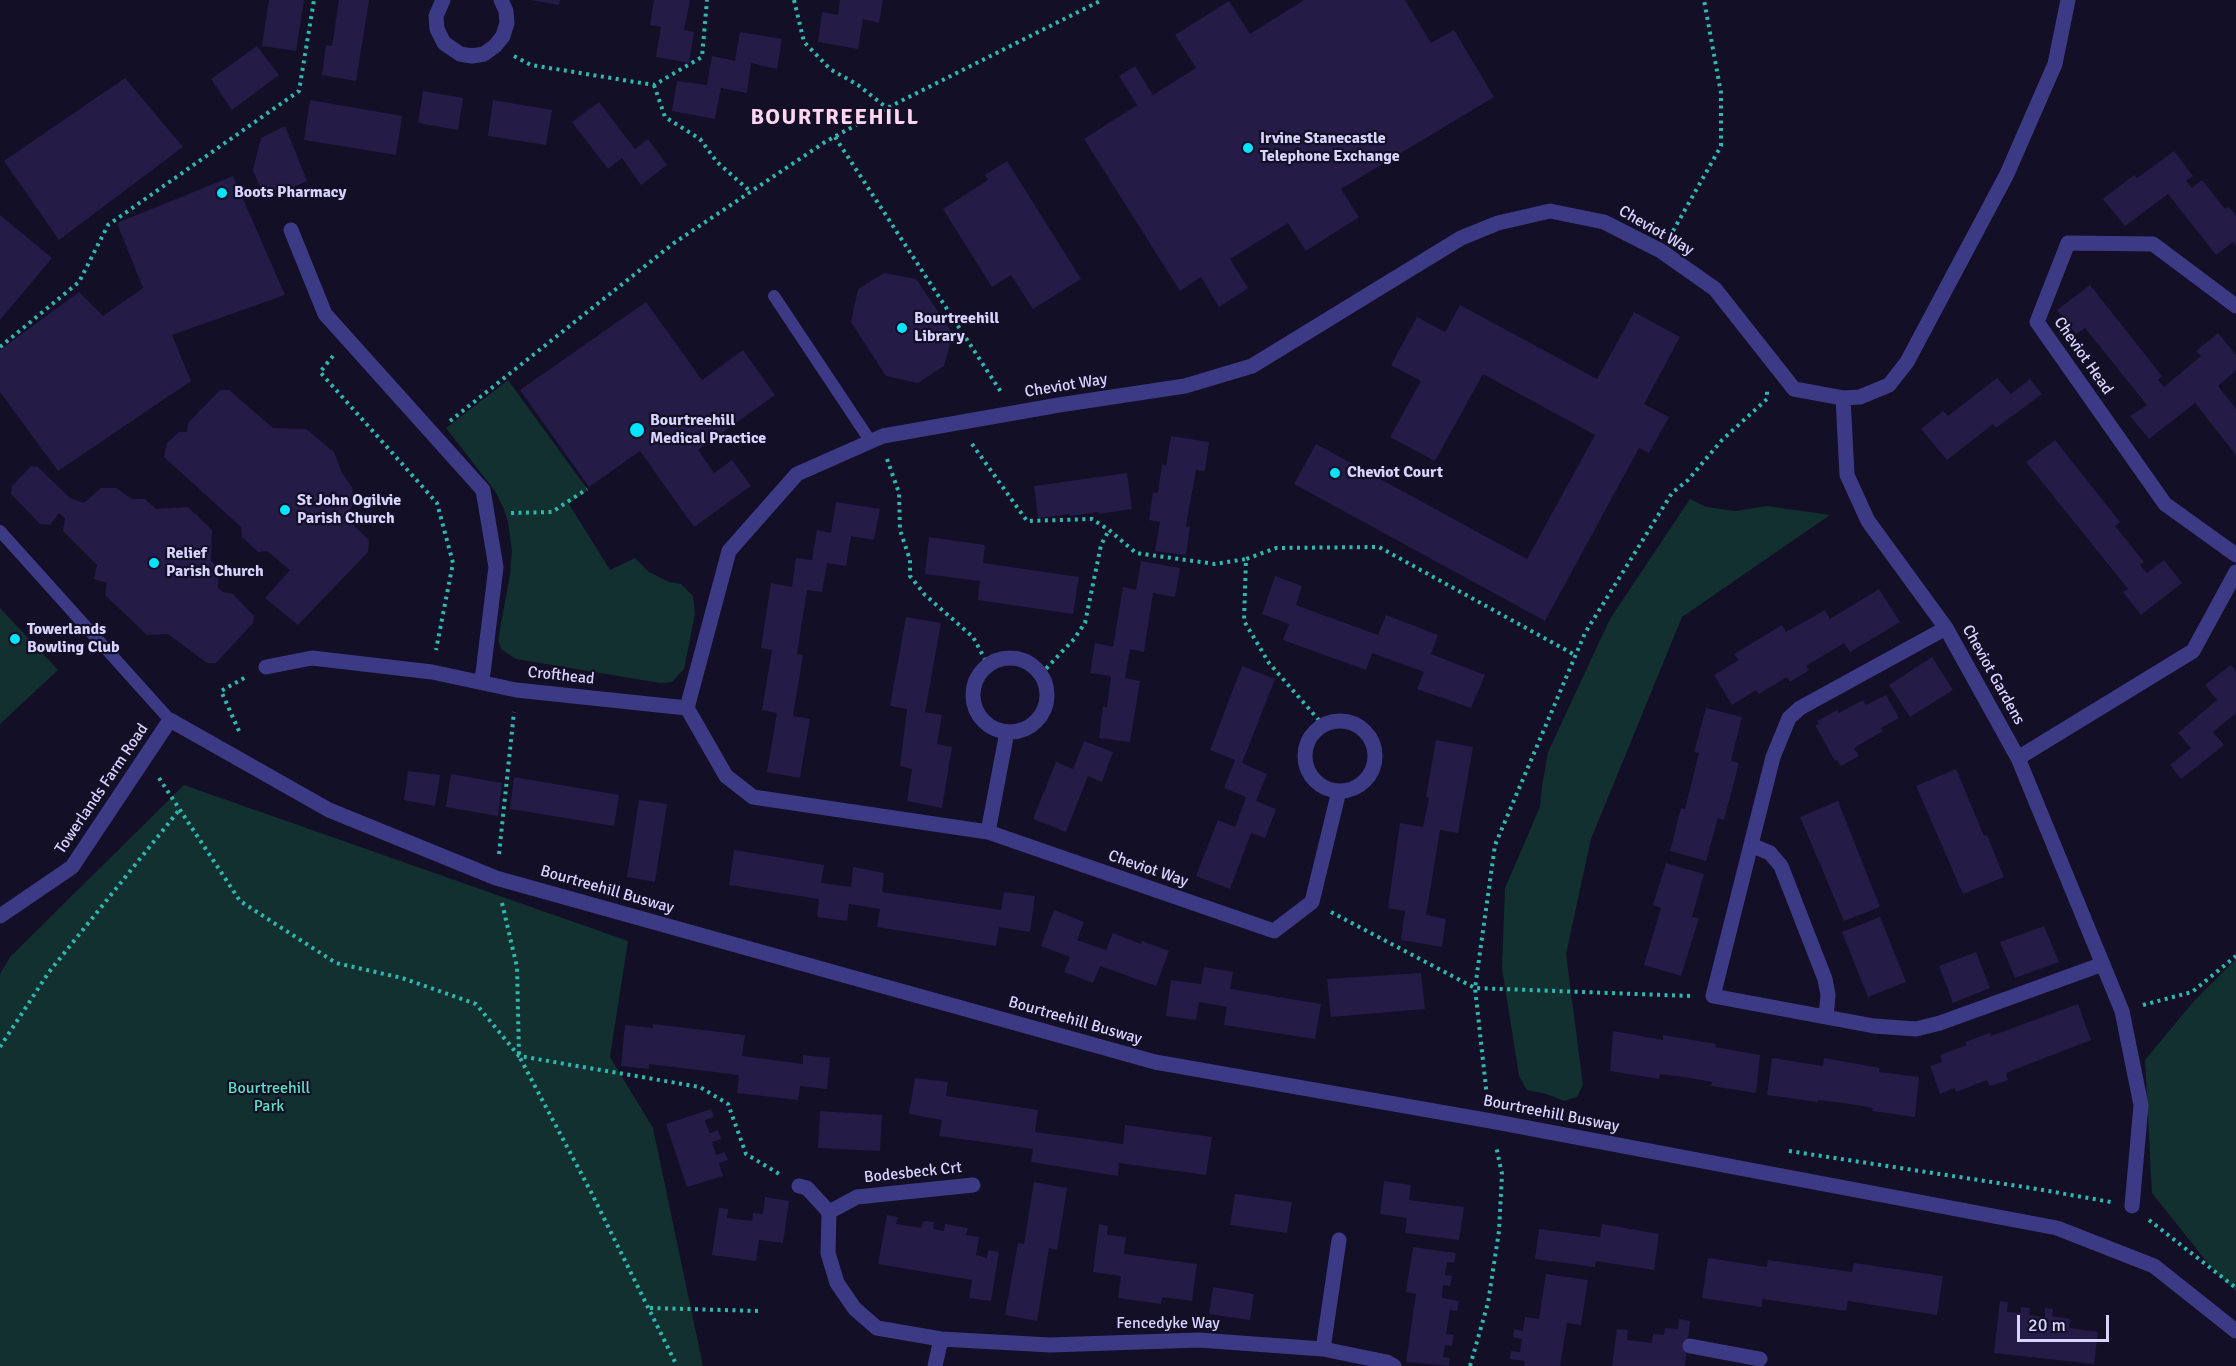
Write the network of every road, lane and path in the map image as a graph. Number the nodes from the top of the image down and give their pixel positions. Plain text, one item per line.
1 (314, 0) edge
2 (442, 0) edge
3 (501, 0) edge
4 (707, 0) edge
5 (794, 0) edge
6 (1704, 0) edge
7 (2068, 0) edge
8 (1098, 1) edge
9 (495, 46) junction
10 (654, 85) junction
11 (887, 108) junction
12 (835, 137) junction
13 (751, 192) junction
14 (291, 230) dead end
15 (1661, 251) junction
16 (774, 296) dead end
17 (2236, 306) edge
18 (348, 340) junction
19 (0, 347) edge
20 (1767, 357) junction
21 (1843, 398) junction
22 (1014, 413) junction
23 (958, 423) junction
24 (433, 434) junction
25 (875, 440) junction
26 (587, 489) dead end
27 (486, 510) junction
28 (1109, 530) junction
29 (0, 531) edge
30 (2236, 555) edge
31 (1246, 559) junction
32 (2236, 572) edge
33 (1946, 628) junction
34 (1575, 656) junction
35 (988, 665) junction
36 (266, 667) joint
37 (432, 672) junction
38 (1041, 674) junction
39 (482, 681) junction
40 (516, 690) junction
41 (687, 708) junction
42 (170, 720) junction
43 (1324, 726) junction
44 (1007, 732) junction
45 (231, 754) junction
46 (2018, 758) junction
47 (144, 759) junction
48 (1339, 791) junction
49 (180, 809) junction
50 (988, 832) junction
51 (1751, 845) junction
52 (496, 878) junction
53 (1312, 902) junction
54 (0, 916) edge
55 (2236, 956) edge
56 (2103, 964) junction
57 (1475, 988) junction
58 (1713, 996) junction
59 (2122, 1011) junction
60 (1826, 1017) junction
61 (0, 1047) edge
62 (519, 1056) junction
63 (1491, 1121) junction
64 (1782, 1150) dead end
65 (973, 1185) dead end
66 (799, 1186) joint
67 (2132, 1206) junction
68 (829, 1212) junction
69 (1339, 1240) dead end
70 (2236, 1288) edge
71 (649, 1308) junction
72 (760, 1311) dead end
73 (2236, 1331) edge
74 (941, 1339) junction
75 (1690, 1346) dead end
76 (1323, 1349) junction
77 (1760, 1359) dead end
78 (1725, 1360) edge
79 (677, 1366) edge
80 (935, 1366) edge
81 (1394, 1366) edge
82 (1470, 1366) edge

1 - 19 path
2 - 9 street
3 - 9 street
4 - 10 path
5 - 11 path
6 - 15 path
7 - 21 street, Cheviot Way
8 - 11 path
9 - 10 path
10 - 13 path
11 - 12 path
12 - 13 path
12 - 22 path
13 - 24 path
14 - 18 street
15 - 20 street, Cheviot Way
15 - 22 street, Cheviot Way
16 - 25 lane
17 - 30 street, Cheviot Head
18 - 24 street
18 - 37 path
20 - 21 street, Cheviot Way
20 - 34 path
21 - 33 street
22 - 23 street, Cheviot Way
23 - 25 street, Cheviot Way
23 - 28 path
24 - 27 street
25 - 35 path
25 - 41 street, Cheviot Way
26 - 27 path
27 - 39 street
28 - 31 path
28 - 38 path
29 - 42 lane, Bourtreehill Busway
31 - 34 path
31 - 43 path
32 - 46 street
33 - 46 street, Cheviot Gardens
33 - 51 street, Cheviot Gardens
34 - 57 path
35 - 38 street
35 - 44 street
36 - 37 street, Crofthead
36 - 45 path
37 - 39 street, Crofthead
38 - 44 street
39 - 40 street, Crofthead
40 - 41 street, Crofthead
40 - 52 path
41 - 50 street, Cheviot Way
42 - 45 street, Bourtreehill Busway
42 - 47 street, Towerlands Farm Road
43 - 48 street
43 - 48 street
44 - 50 street
45 - 52 street, Bourtreehill Busway
46 - 56 street, Cheviot Gardens
47 - 49 path
47 - 54 street, Towerlands Farm Road
48 - 53 street
49 - 61 path
49 - 62 path
50 - 53 street, Cheviot Way
51 - 58 street, Cheviot Gardens
51 - 60 street
52 - 62 path
52 - 63 street, Bourtreehill Busway
53 - 57 path
55 - 59 path
56 - 59 street, Cheviot Gardens
56 - 60 street
57 - 58 path
57 - 63 path
58 - 60 street
59 - 67 street, Cheviot Gardens
62 - 66 path
62 - 71 path
63 - 73 street, Bourtreehill Busway
63 - 82 path
64 - 67 path
65 - 68 street, Bodesbeck Crt
66 - 68 street
67 - 70 path
68 - 74 street, Fencedyke Way
69 - 76 street
71 - 72 path
71 - 79 path
74 - 76 street, Fencedyke Way
74 - 80 street
75 - 78 street
76 - 81 street, Fencedyke Way
77 - 78 street

